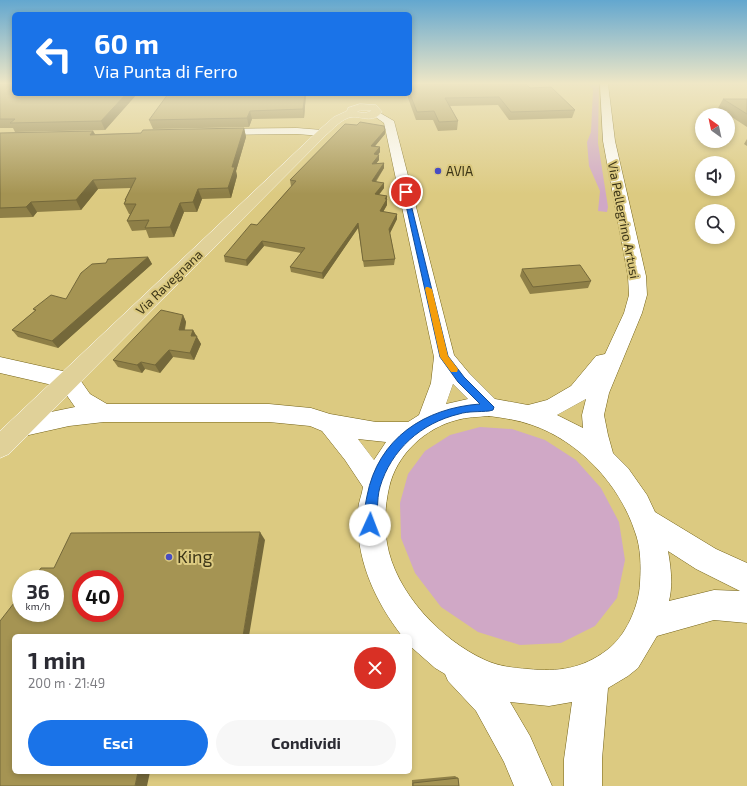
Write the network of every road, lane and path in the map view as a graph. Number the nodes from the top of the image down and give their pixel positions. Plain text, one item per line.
1 (344, 121) edge
2 (388, 121) edge
3 (608, 122) edge
4 (203, 133) edge
5 (322, 133) junction
6 (621, 338) junction
7 (444, 357) junction
8 (0, 365) edge
9 (68, 380) junction
10 (489, 407) junction
11 (104, 413) junction
12 (529, 414) junction
13 (330, 424) junction
14 (420, 426) junction
15 (20, 427) junction
16 (0, 447) edge
17 (602, 456) junction
18 (376, 484) junction
19 (647, 522) junction
20 (747, 579) edge
21 (747, 607) edge
22 (649, 622) junction
23 (451, 660) junction
24 (592, 679) junction
25 (533, 786) edge
26 (583, 786) edge

1 - 5 main road, Via Ravegnana
2 - 7 street
3 - 6 street, Via Pellegrino Artusi
4 - 5 street
5 - 9 main road, Via Ravegnana
6 - 12 street
6 - 17 street
7 - 10 street
7 - 14 street
8 - 9 street
9 - 11 street
9 - 15 main road, Via Ravegnana
10 - 12 street
10 - 14 street
11 - 13 street
11 - 15 street
12 - 17 street
13 - 14 street
13 - 18 street
14 - 18 street
15 - 16 main road, Via Ravegnana
17 - 19 street
18 - 23 street
19 - 20 street
19 - 22 street
21 - 22 street
22 - 24 street
23 - 24 street
23 - 25 street
24 - 26 street

